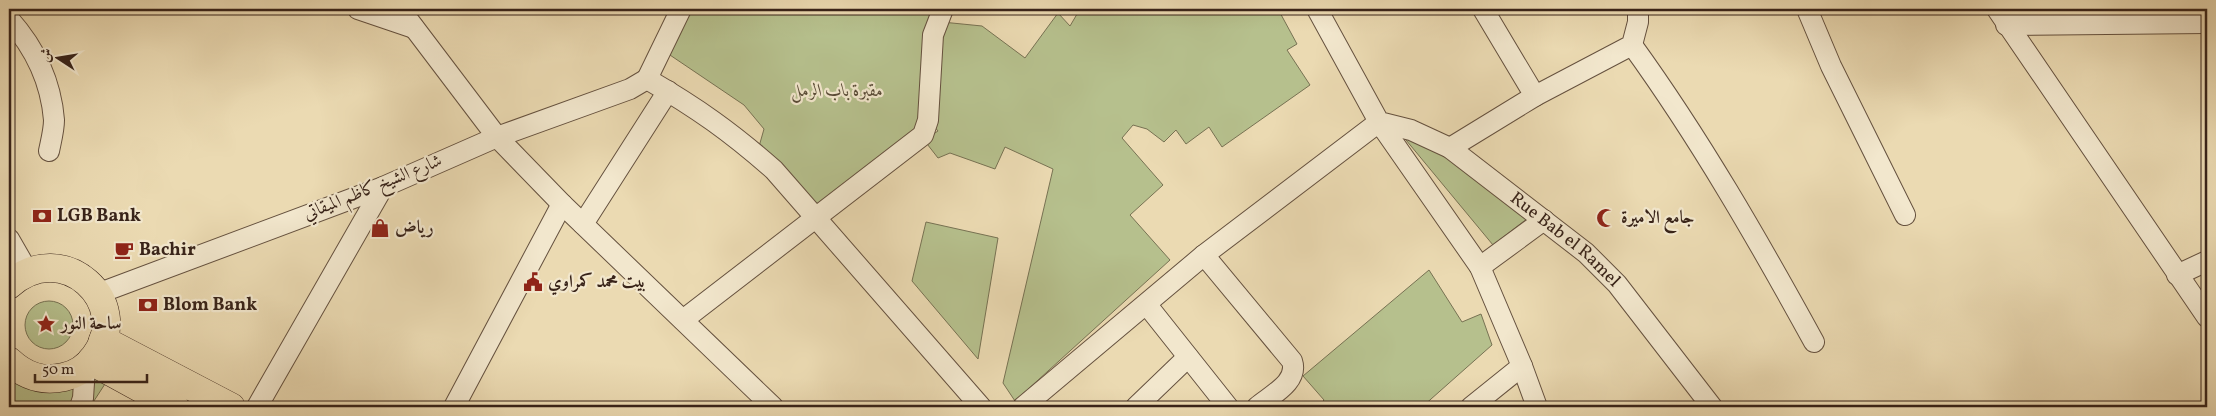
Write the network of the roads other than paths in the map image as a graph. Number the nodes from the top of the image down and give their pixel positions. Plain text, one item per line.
1 (358, 9) edge
2 (400, 9) edge
3 (681, 9) edge
4 (943, 9) edge
5 (1318, 9) edge
6 (1483, 9) edge
7 (1638, 9) edge
8 (1807, 9) edge
9 (2113, 16) edge
10 (2002, 17) edge
11 (9, 19) edge
12 (2207, 23) edge
13 (414, 28) junction
14 (1632, 46) junction
15 (647, 79) junction
16 (668, 91) junction
17 (1536, 96) junction
18 (1380, 122) junction
19 (497, 138) junction
20 (1450, 148) junction
21 (49, 150) dead end
22 (383, 187) junction
23 (562, 204) junction
24 (1905, 215) dead end
25 (818, 218) junction
26 (1544, 220) junction
27 (583, 224) junction
28 (9, 240) edge
29 (1204, 255) junction
30 (2207, 261) edge
31 (1480, 267) junction
32 (2177, 275) junction
33 (16, 277) edge
34 (97, 294) junction
35 (1147, 305) junction
36 (2207, 317) edge
37 (683, 320) junction
38 (1814, 342) dead end
39 (93, 356) junction
40 (1188, 356) junction
41 (9, 361) edge
42 (1522, 366) junction
43 (80, 407) edge
44 (175, 407) edge
45 (230, 407) edge
46 (257, 407) edge
47 (454, 407) edge
48 (773, 407) edge
49 (981, 407) edge
50 (1023, 407) edge
51 (1136, 407) edge
52 (1228, 407) edge
53 (1257, 407) edge
54 (1471, 407) edge
55 (1537, 407) edge
56 (1712, 407) edge

1 - 13 street
2 - 13 street
3 - 15 street
4 - 25 street
5 - 18 street
6 - 17 street
7 - 14 street
8 - 24 street
9 - 10 street
9 - 12 street
10 - 32 street
11 - 21 street
13 - 19 street
14 - 17 street
14 - 38 street
15 - 16 street
15 - 19 street, شارع الشيخ كاظم الميقاتي
16 - 25 street
16 - 27 street
17 - 20 street
18 - 20 street, Rue Bab el Ramel
18 - 29 street
18 - 31 street
19 - 22 street, شارع الشيخ كاظم الميقاتي
19 - 23 street
20 - 26 street, Rue Bab el Ramel
22 - 34 street, شارع الشيخ كاظم الميقاتي
22 - 46 street
23 - 27 street
23 - 47 street
25 - 37 street
25 - 49 street
26 - 31 street
26 - 56 street, Rue Bab el Ramel
27 - 37 street
28 - 33 street
29 - 35 street
29 - 53 street
30 - 32 street
31 - 42 street
32 - 36 street
33 - 34 highway
34 - 39 highway
35 - 40 street
35 - 50 street
37 - 48 street
39 - 41 highway
39 - 43 street
39 - 44 highway
39 - 45 highway
40 - 51 street
40 - 52 street
42 - 54 street
42 - 55 street

